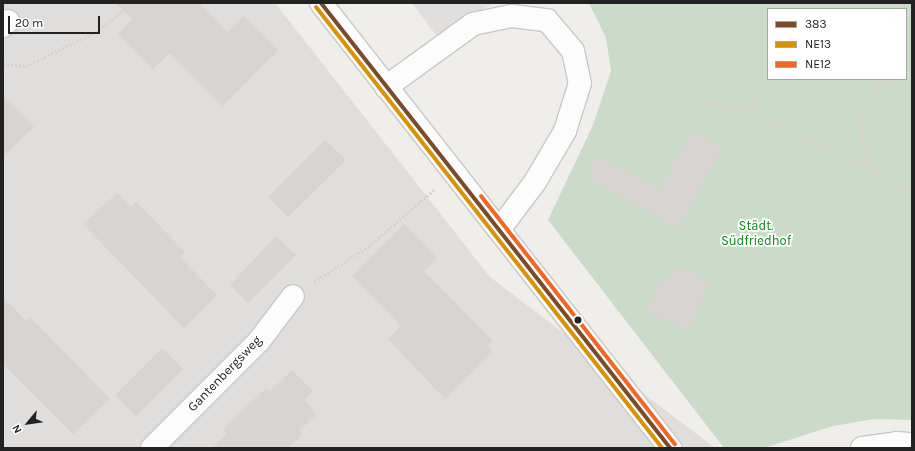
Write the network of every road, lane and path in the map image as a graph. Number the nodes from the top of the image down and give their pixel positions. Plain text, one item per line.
1 (132, 3) edge
2 (322, 3) edge
3 (3, 64) edge
4 (767, 79) edge
5 (888, 80) edge
6 (386, 87) junction
7 (703, 102) dead end
8 (748, 112) junction
9 (871, 168) junction
10 (454, 173) junction
11 (912, 192) edge
12 (499, 230) junction
13 (293, 296) joint
14 (912, 444) edge
15 (152, 448) edge
16 (670, 448) edge
17 (862, 448) edge

1 - 3 path
2 - 6 street
4 - 8 path
5 - 9 path
6 - 10 street
6 - 12 street
7 - 8 path
8 - 9 path
9 - 11 path
10 - 12 street
10 - 13 path
12 - 16 street
13 - 15 street, Gantenbergsweg
14 - 17 street

